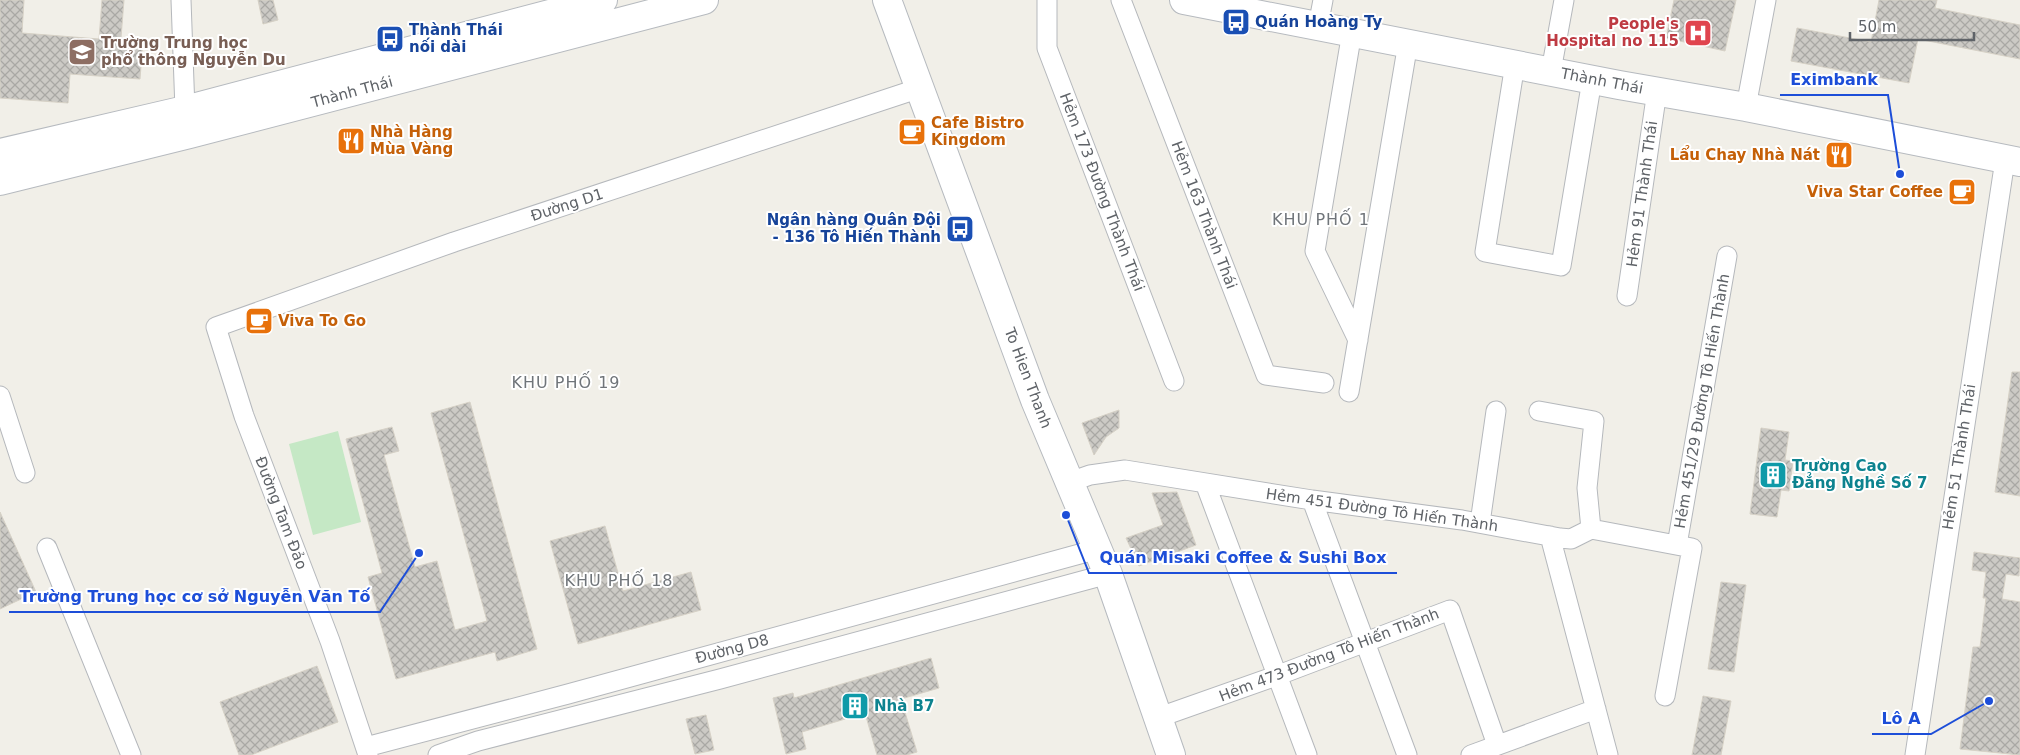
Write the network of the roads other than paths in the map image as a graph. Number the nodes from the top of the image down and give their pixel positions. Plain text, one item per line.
1 (181, 0) edge
2 (603, 0) edge
3 (704, 0) edge
4 (1046, 0) edge
5 (1121, 0) edge
6 (1184, 0) edge
7 (1323, 0) edge
8 (1564, 0) edge
9 (1766, 0) edge
10 (894, 7) edge
11 (1318, 26) junction
12 (535, 32) junction
13 (1352, 32) junction
14 (1408, 43) junction
15 (1515, 64) junction
16 (1551, 71) junction
17 (1592, 80) junction
18 (920, 88) junction
19 (1657, 92) junction
20 (1746, 107) junction
21 (187, 122) junction
22 (0, 153) edge
23 (2013, 161) edge
24 (0, 181) edge
25 (1727, 256) dead end
26 (1628, 296) dead end
27 (216, 327) joint
28 (1358, 340) junction
29 (1174, 381) dead end
30 (1324, 383) dead end
31 (1350, 392) dead end
32 (0, 396) edge
33 (1496, 411) dead end
34 (1539, 411) dead end
35 (25, 473) dead end
36 (1070, 482) junction
37 (1205, 483) junction
38 (1312, 500) junction
39 (1480, 523) junction
40 (1591, 529) junction
41 (1550, 536) junction
42 (1684, 547) junction
43 (47, 548) dead end
44 (1098, 549) junction
45 (1108, 574) junction
46 (1365, 642) junction
47 (713, 654) junction
48 (1276, 676) junction
49 (720, 679) junction
50 (1665, 696) dead end
51 (1596, 709) junction
52 (1158, 718) junction
53 (473, 720) junction
54 (478, 741) junction
55 (1497, 745) junction
56 (367, 751) edge
57 (131, 755) edge
58 (438, 755) edge
59 (1170, 755) edge
60 (1307, 755) edge
61 (1407, 755) edge
62 (1471, 755) edge
63 (1608, 755) edge
64 (1916, 755) edge

1 - 21 street
2 - 12 main road, Thành Thái
3 - 12 main road, Thành Thái
4 - 29 street, Hẻm 173 Đường Thành Thái
5 - 30 street, Hẻm 163 Thành Thái
6 - 11 main road, Thành Thái
7 - 11 street
8 - 16 street
9 - 20 street
10 - 18 main road, To Hien Thanh
11 - 13 main road, Thành Thái
12 - 21 main road, Thành Thái
13 - 14 main road, Thành Thái
13 - 28 street
14 - 15 main road, Thành Thái
14 - 28 street
15 - 16 main road, Thành Thái
15 - 17 street
16 - 17 main road, Thành Thái
17 - 19 main road, Thành Thái
18 - 27 street, Đường D1
18 - 36 main road, To Hien Thanh
19 - 20 main road, Thành Thái
19 - 26 street, Hẻm 91 Thành Thái
20 - 23 main road, Thành Thái
21 - 22 main road, Thành Thái
21 - 24 main road, Thành Thái
23 - 64 street, Hẻm 51 Thành Thái
25 - 42 street, Hẻm 451/29 Đường Tô Hiến Thành
27 - 56 street, Đường Tam Đảo
28 - 31 street
32 - 35 street
33 - 39 street
34 - 40 street
36 - 37 street, Hẻm 451 Đường Tô Hiến Thành
36 - 44 main road, To Hien Thanh
37 - 38 street, Hẻm 451 Đường Tô Hiến Thành
37 - 48 street
38 - 39 street, Hẻm 451 Đường Tô Hiến Thành
38 - 46 street
39 - 41 street, Hẻm 451 Đường Tô Hiến Thành
40 - 41 street, Hẻm 451 Đường Tô Hiến Thành
40 - 42 street
41 - 51 street
42 - 50 street, Hẻm 451/29 Đường Tô Hiến Thành
43 - 57 street
44 - 45 main road, To Hien Thanh
44 - 47 street, Đường D8
45 - 49 street, Đường D8
45 - 52 main road, To Hien Thanh
46 - 48 street, Hẻm 473 Đường Tô Hiến Thành
46 - 55 street, Hẻm 473 Đường Tô Hiến Thành
46 - 61 street
47 - 49 street
47 - 53 street, Đường D8
48 - 52 street, Hẻm 473 Đường Tô Hiến Thành
48 - 60 street
49 - 54 street, Đường D8
51 - 55 street
51 - 63 street
52 - 59 main road, To Hien Thanh
53 - 54 street
53 - 56 street, Đường D8
54 - 58 street, Đường D8
55 - 62 street

